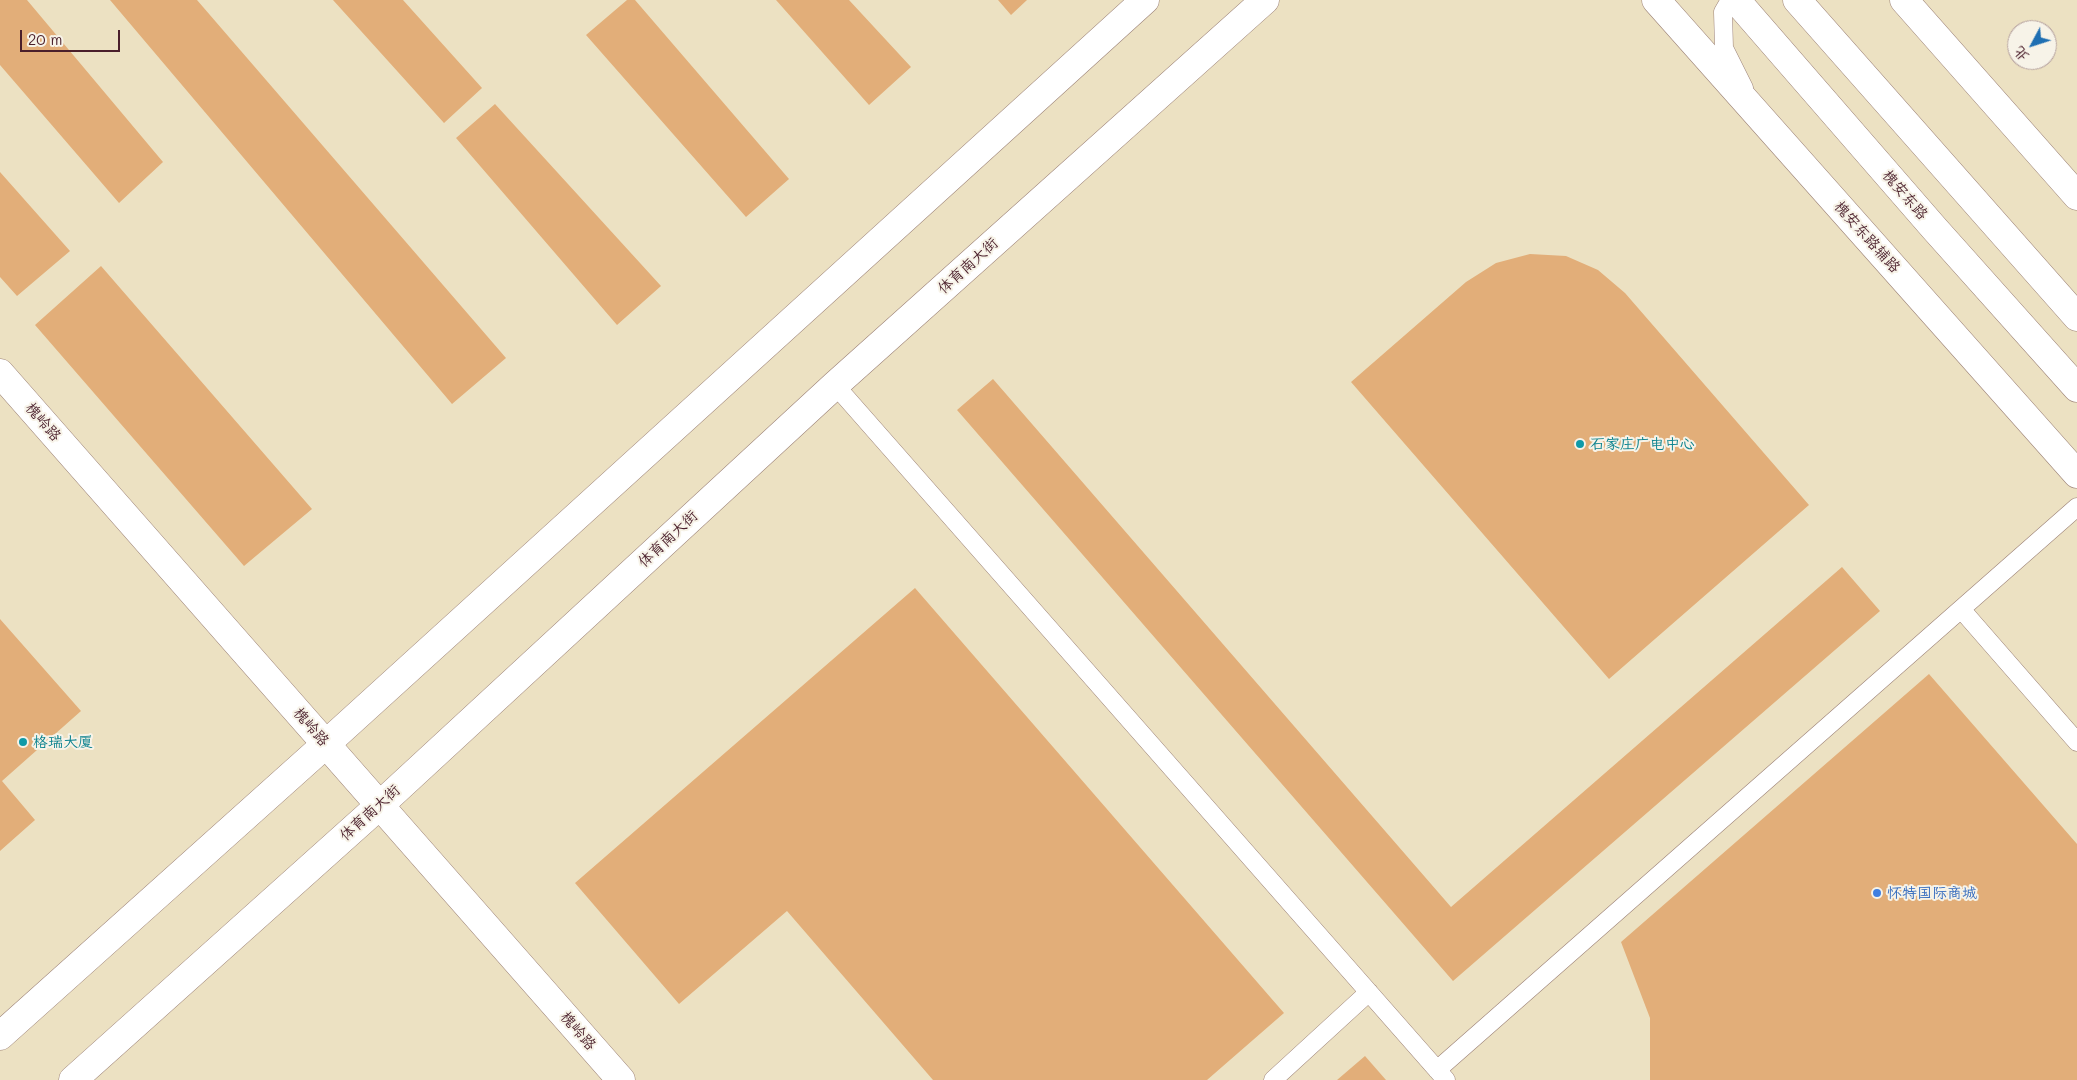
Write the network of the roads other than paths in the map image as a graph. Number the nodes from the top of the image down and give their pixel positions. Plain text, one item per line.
1 (1145, 0) edge
2 (1265, 0) edge
3 (1656, 0) edge
4 (1730, 0) edge
5 (1736, 0) edge
6 (1797, 0) edge
7 (1904, 0) edge
8 (1758, 115) junction
9 (2077, 196) edge
10 (2077, 317) edge
11 (0, 373) edge
12 (835, 385) junction
13 (2077, 388) edge
14 (2077, 474) edge
15 (2077, 507) edge
16 (1961, 609) junction
17 (2077, 742) edge
18 (326, 744) junction
19 (380, 805) junction
20 (1369, 992) junction
21 (0, 1036) edge
22 (1442, 1075) edge
23 (73, 1080) edge
24 (622, 1080) edge
25 (1273, 1080) edge

1 - 18 main road
2 - 12 main road, 体育南大街
3 - 8 main road, 槐安东路辅路
4 - 8 lane
5 - 13 main road, 槐安东路
6 - 10 main road
7 - 9 main road
8 - 14 main road, 槐安东路辅路
11 - 18 main road, 槐岭路
12 - 19 main road, 体育南大街
12 - 20 lane
15 - 16 lane
16 - 17 lane
16 - 22 lane
18 - 19 main road, 槐岭路
18 - 21 main road
19 - 23 main road, 体育南大街
19 - 24 main road, 槐岭路
20 - 22 lane
20 - 25 lane

